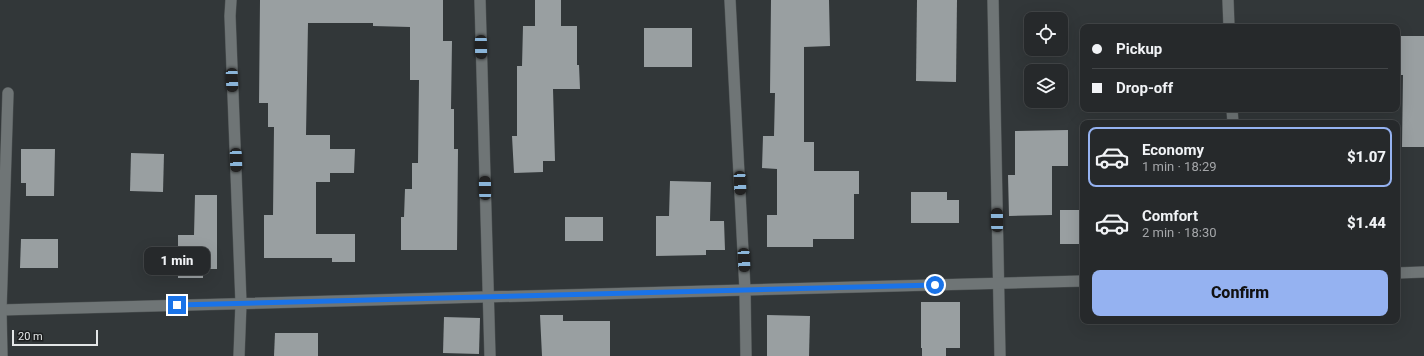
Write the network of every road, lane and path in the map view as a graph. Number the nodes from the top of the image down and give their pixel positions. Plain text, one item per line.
1 (231, 0) edge
2 (480, 0) edge
3 (730, 0) edge
4 (993, 0) edge
5 (1228, 0) edge
6 (1229, 24) edge
7 (8, 93) dead end
8 (1424, 272) edge
9 (1400, 273) edge
10 (1080, 281) edge
11 (999, 283) junction
12 (745, 290) junction
13 (488, 297) junction
14 (241, 304) junction
15 (0, 310) edge
16 (2, 356) edge
17 (239, 356) edge
18 (490, 356) edge
19 (746, 356) edge
20 (1000, 356) edge

1 - 14 street
2 - 13 street
3 - 12 street
4 - 11 street
5 - 6 street
7 - 15 street
8 - 9 street
10 - 11 street
11 - 12 street
11 - 20 street
12 - 13 street
12 - 19 street
13 - 14 street
13 - 18 street
14 - 15 street
14 - 17 street
15 - 16 street

